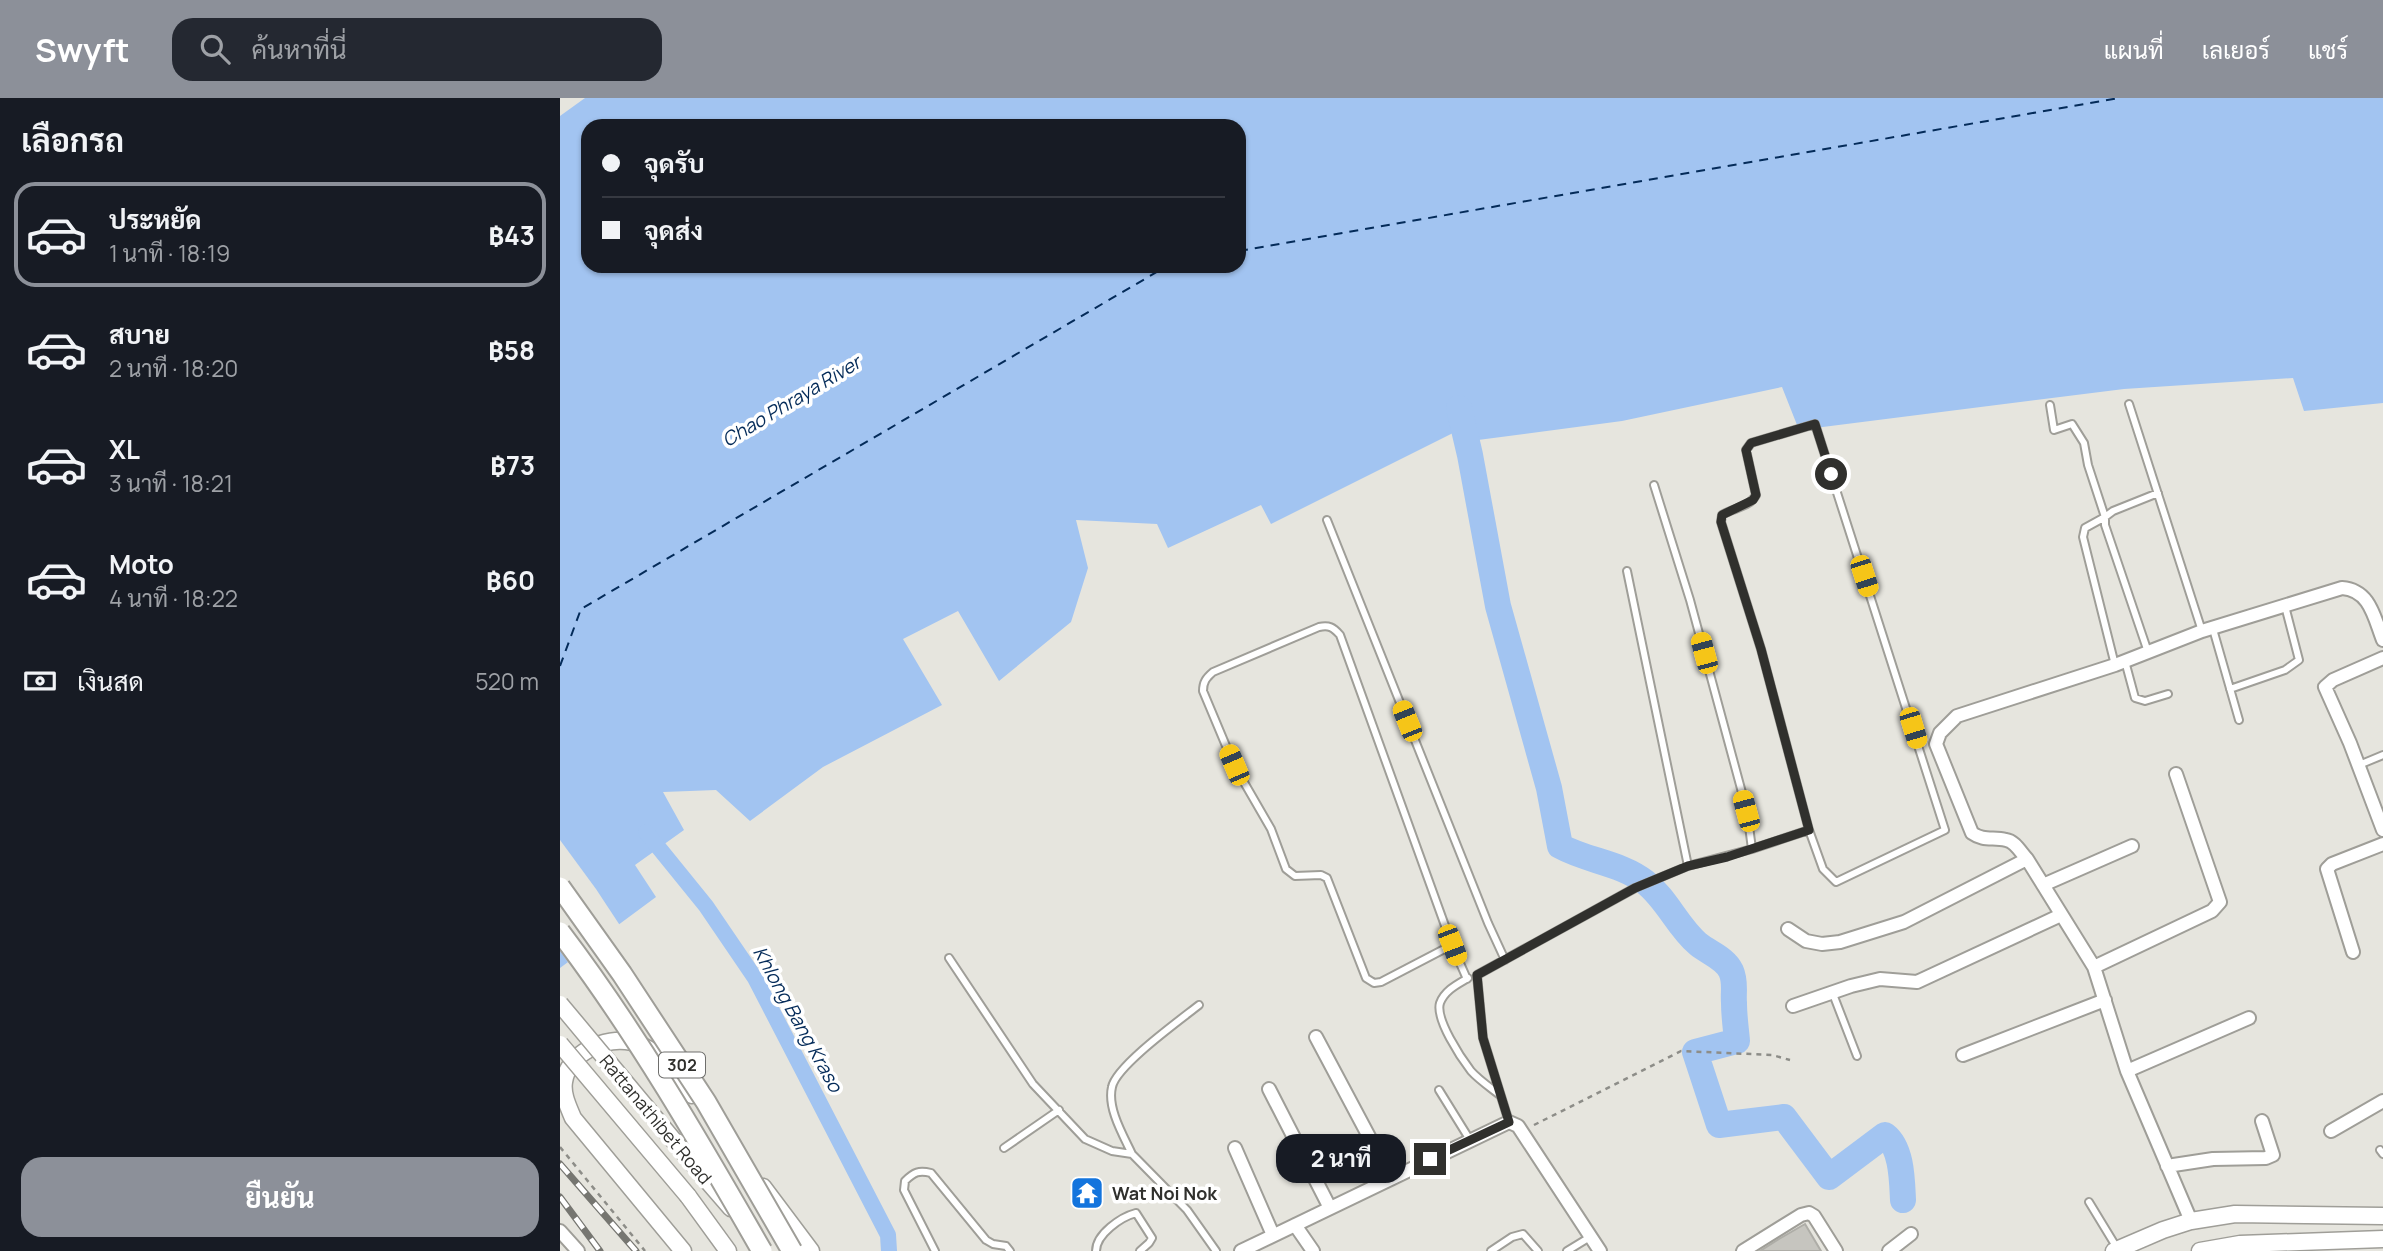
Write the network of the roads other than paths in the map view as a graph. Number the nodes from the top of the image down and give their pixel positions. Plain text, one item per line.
1 (2050, 404) dead end
2 (2129, 404) dead end
3 (1654, 485) dead end
4 (2158, 493) junction
5 (2105, 517) junction
6 (1327, 520) dead end
7 (1627, 571) dead end
8 (2285, 606) junction
9 (2208, 630) junction
10 (2383, 640) edge
11 (2148, 652) junction
12 (2383, 658) edge
13 (2120, 663) junction
14 (2230, 689) junction
15 (2168, 694) dead end
16 (2239, 720) dead end
17 (2383, 755) edge
18 (2359, 765) junction
19 (2176, 774) dead end
20 (1809, 830) junction
21 (2383, 830) edge
22 (2383, 844) edge
23 (2132, 846) dead end
24 (1752, 849) junction
25 (2027, 859) junction
26 (1688, 866) junction
27 (2043, 885) junction
28 (560, 887) edge
29 (2061, 915) junction
30 (1788, 929) dead end
31 (560, 932) edge
32 (1452, 945) junction
33 (2353, 952) dead end
34 (949, 958) dead end
35 (1505, 960) junction
36 (2094, 967) junction
37 (1477, 975) junction
38 (1467, 979) junction
39 (1833, 994) junction
40 (2105, 1000) junction
41 (560, 1004) edge
42 (1199, 1005) dead end
43 (1793, 1006) dead end
44 (2249, 1018) dead end
45 (1316, 1037) dead end
46 (560, 1044) edge
47 (1963, 1055) dead end
48 (1857, 1056) dead end
49 (2127, 1072) junction
50 (1269, 1089) dead end
51 (1439, 1090) dead end
52 (1501, 1096) junction
53 (2383, 1101) edge
54 (1059, 1110) junction
55 (2262, 1121) dead end
56 (1509, 1122) junction
57 (2331, 1131) dead end
58 (1470, 1140) junction
59 (1004, 1148) dead end
60 (1235, 1148) dead end
61 (1132, 1154) junction
62 (2167, 1166) junction
63 (1391, 1178) junction
64 (2089, 1202) dead end
65 (1330, 1208) junction
66 (2383, 1216) edge
67 (2191, 1221) junction
68 (1295, 1224) junction
69 (560, 1231) edge
70 (1911, 1234) dead end
71 (1273, 1235) junction
72 (1590, 1237) junction
73 (2381, 1242) edge
74 (2116, 1250) edge
75 (578, 1251) edge
76 (683, 1251) edge
77 (728, 1251) edge
78 (764, 1251) edge
79 (792, 1251) edge
80 (811, 1251) edge
81 (936, 1251) edge
82 (1010, 1251) edge
83 (1096, 1251) edge
84 (1140, 1251) edge
85 (1216, 1251) edge
86 (1241, 1251) edge
87 (1313, 1251) edge
88 (1491, 1251) edge
89 (1538, 1251) edge
90 (1567, 1251) edge
91 (1600, 1251) edge
92 (1743, 1251) edge
93 (1836, 1251) edge
94 (1889, 1251) edge
95 (2200, 1251) edge

1 - 5 lane
2 - 4 lane
3 - 24 lane
4 - 5 lane
4 - 9 lane
5 - 11 lane
5 - 13 lane
6 - 35 lane
7 - 26 lane
8 - 9 street
8 - 10 street
8 - 14 lane
9 - 11 street
9 - 14 lane
11 - 13 street
12 - 18 street
13 - 15 lane
13 - 25 street
14 - 16 lane
17 - 18 lane
18 - 21 street
19 - 36 street
20 - 20 lane
20 - 24 lane
22 - 33 street
23 - 27 street
24 - 26 lane
25 - 27 street
25 - 30 street
26 - 35 lane
27 - 29 street
28 - 79 main road, 302, bridge
29 - 36 street
29 - 39 street
31 - 78 main road, Rattanathibet Road / 302, bridge
32 - 32 lane
32 - 38 lane
34 - 54 lane
35 - 37 lane
36 - 40 street
37 - 38 lane
37 - 52 lane
38 - 52 lane
39 - 43 street
39 - 48 lane
40 - 47 street
40 - 49 street
41 - 78 main road, Rattanathibet Road / 302, bridge
42 - 61 lane
44 - 49 street
45 - 63 street
46 - 77 main road, Rattanathibet Road, bridge
49 - 62 street
50 - 65 street
51 - 58 lane
52 - 56 lane
53 - 57 street
54 - 59 lane
54 - 61 lane
55 - 62 street
56 - 58 street
56 - 72 street
58 - 63 street
60 - 71 street
61 - 85 lane
62 - 67 street
63 - 65 street
64 - 74 lane
65 - 68 street
66 - 67 main road
67 - 74 main road
68 - 71 street
68 - 87 street
69 - 75 street
70 - 94 street
71 - 86 street
72 - 90 lane
72 - 91 street
73 - 95 main road
76 - 80 main road
81 - 82 lane
83 - 84 lane
88 - 89 lane
92 - 93 street

